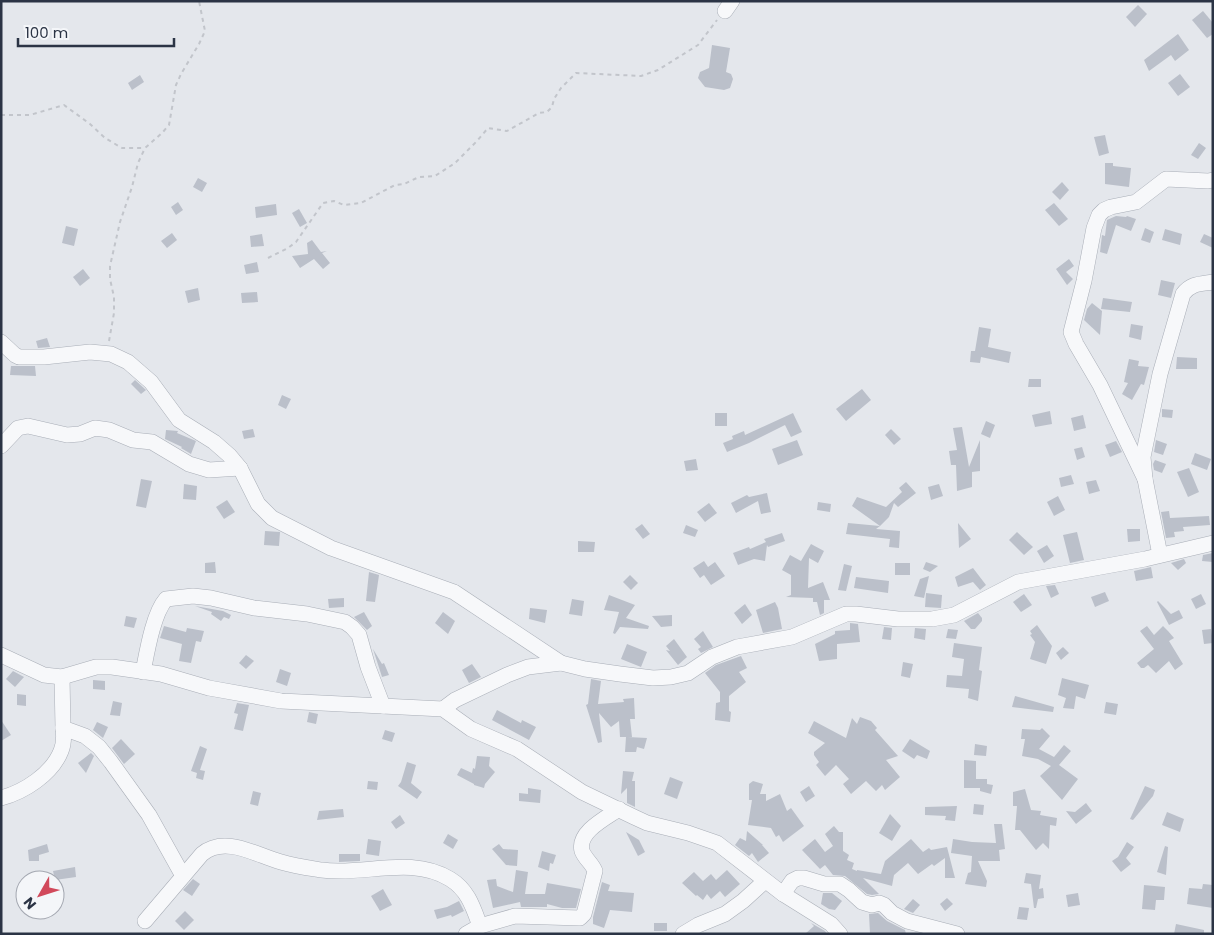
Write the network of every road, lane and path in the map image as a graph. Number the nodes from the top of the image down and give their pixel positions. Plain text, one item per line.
1 (199, 1) edge
2 (729, 6) edge
3 (1, 115) edge
4 (145, 148) junction
5 (1211, 182) edge
6 (268, 258) dead end
7 (1213, 282) edge
8 (4, 349) edge
9 (111, 354) junction
10 (1, 446) edge
11 (240, 468) junction
12 (1145, 479) junction
13 (1213, 543) edge
14 (1160, 555) junction
15 (1, 655) edge
16 (561, 663) junction
17 (144, 672) junction
18 (62, 677) junction
19 (383, 706) junction
20 (442, 709) junction
21 (64, 728) junction
22 (1, 798) edge
23 (619, 809) junction
24 (183, 876) junction
25 (765, 881) junction
26 (783, 894) junction
27 (145, 921) dead end
28 (480, 926) junction
29 (466, 934) edge
30 (683, 934) edge
31 (840, 934) edge
32 (957, 934) edge

1 - 4 path
2 - 6 path
3 - 4 path
4 - 9 path
5 - 12 street
7 - 12 street
8 - 9 street
9 - 11 street
10 - 11 street
11 - 16 street
12 - 14 street
13 - 14 street
14 - 16 street
15 - 18 street
16 - 20 street
17 - 18 street
17 - 19 street
17 - 19 street
18 - 21 street
19 - 20 street
20 - 23 street
21 - 22 street
21 - 24 street
23 - 25 street
23 - 28 street
24 - 27 street
24 - 28 street
25 - 26 street
25 - 30 street
26 - 31 street
26 - 32 street
28 - 29 street

